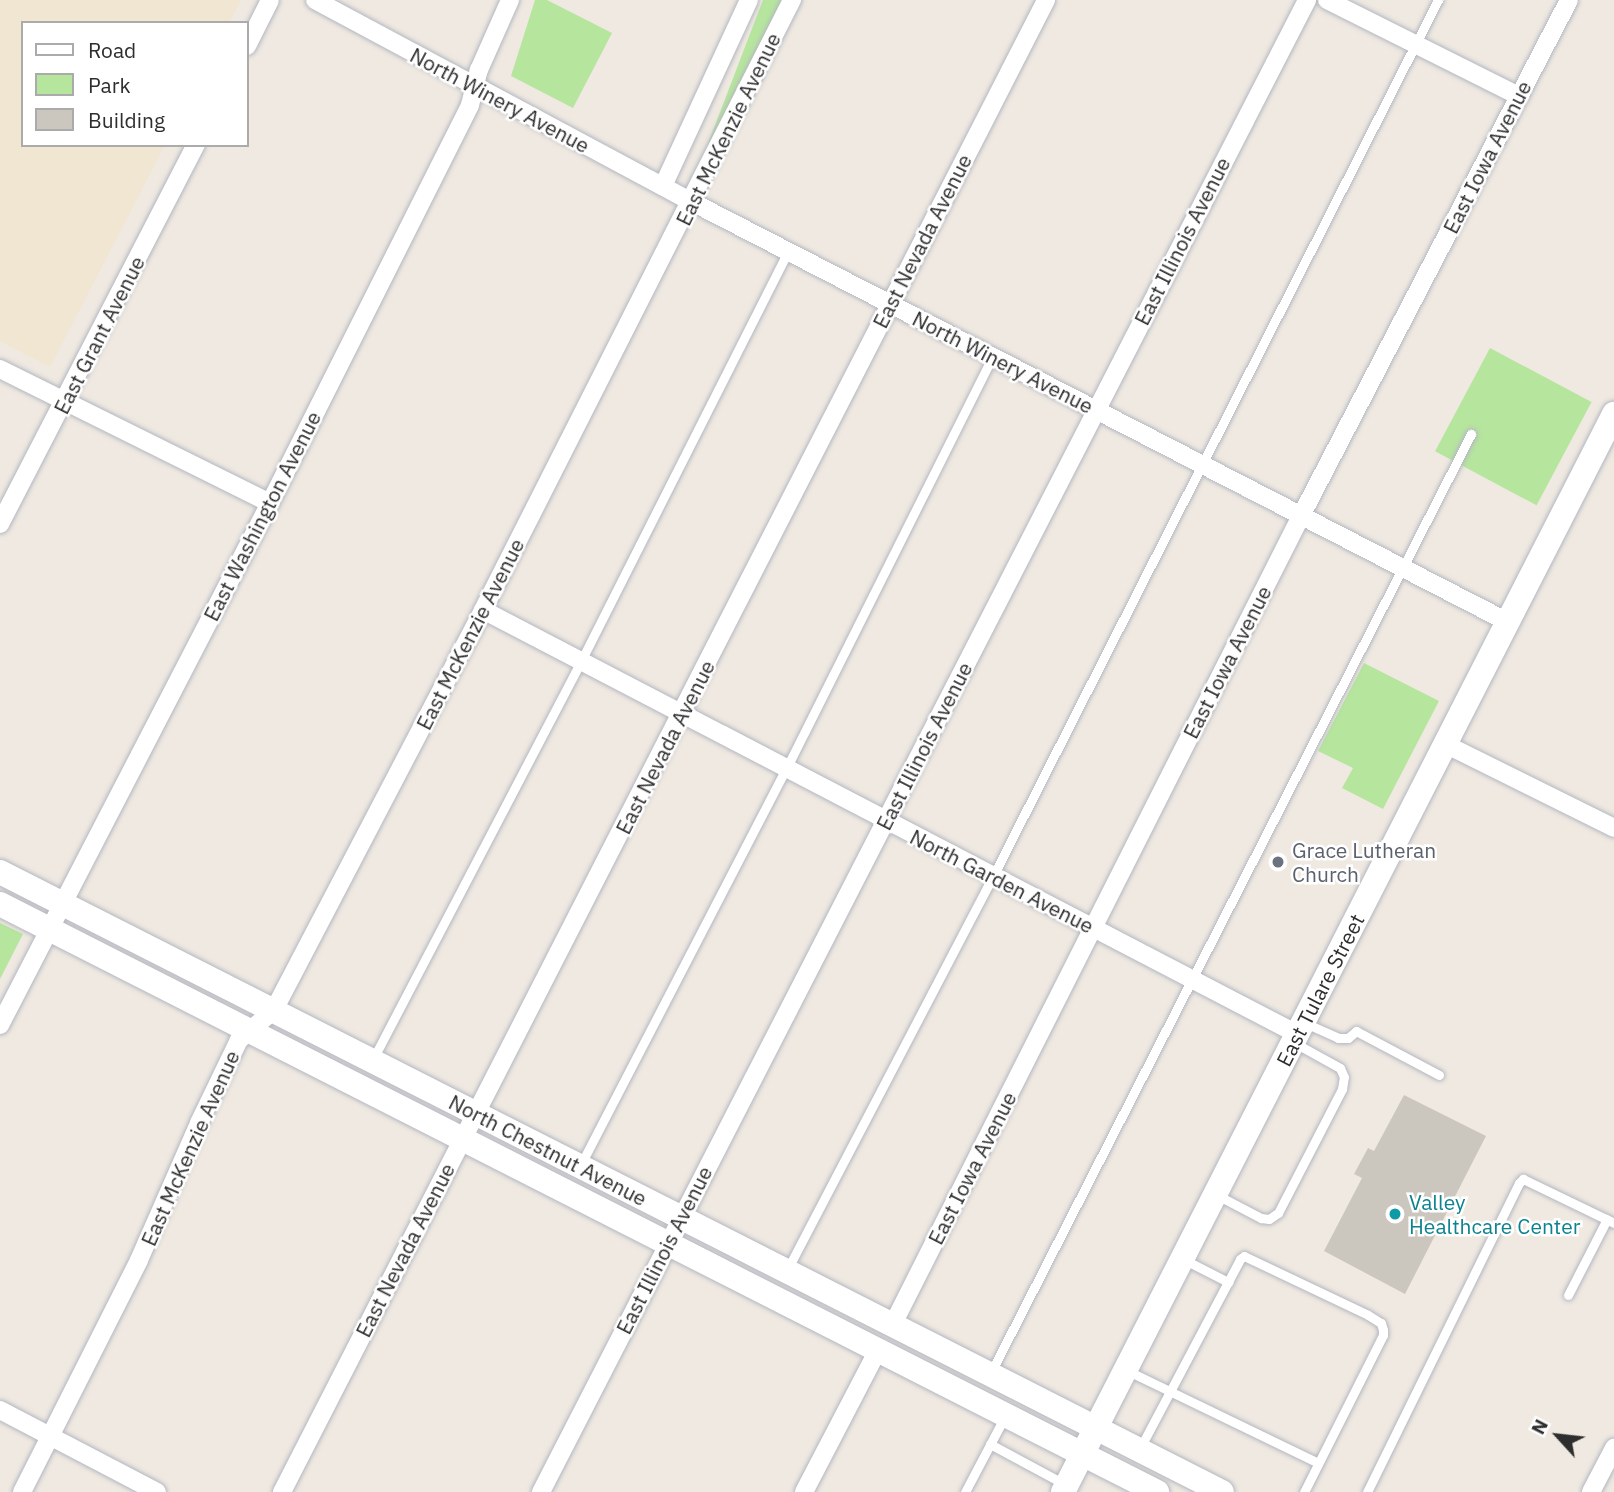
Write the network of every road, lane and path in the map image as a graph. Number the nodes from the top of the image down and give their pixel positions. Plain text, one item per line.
1 (270, 0) edge
2 (314, 0) edge
3 (510, 0) edge
4 (748, 0) edge
5 (792, 0) edge
6 (1046, 0) edge
7 (1307, 0) edge
8 (1327, 0) edge
9 (1438, 0) edge
10 (1569, 0) edge
11 (248, 44) edge
12 (1415, 44) junction
13 (474, 87) junction
14 (1519, 96) junction
15 (195, 147) edge
16 (663, 186) junction
17 (692, 202) junction
18 (788, 251) junction
19 (889, 303) junction
20 (992, 357) junction
21 (0, 369) edge
22 (65, 401) junction
23 (1095, 409) junction
24 (1614, 414) edge
25 (1471, 434) dead end
26 (1200, 463) junction
27 (270, 503) junction
28 (1301, 516) junction
29 (0, 524) edge
30 (1403, 568) junction
31 (483, 610) junction
32 (1508, 622) junction
33 (581, 661) junction
34 (683, 714) junction
35 (1445, 744) junction
36 (786, 769) junction
37 (886, 822) junction
38 (1614, 828) edge
39 (0, 872) edge
40 (993, 876) junction
41 (61, 903) junction
42 (0, 904) edge
43 (1093, 927) junction
44 (48, 928) junction
45 (1192, 981) junction
46 (274, 1010) junction
47 (0, 1025) edge
48 (251, 1029) junction
49 (1298, 1032) junction
50 (373, 1060) junction
51 (1439, 1075) dead end
52 (475, 1112) junction
53 (462, 1138) junction
54 (580, 1166) junction
55 (1216, 1194) junction
56 (681, 1217) junction
57 (1610, 1221) edge
58 (668, 1243) junction
59 (1183, 1259) junction
60 (786, 1271) junction
61 (1228, 1282) junction
62 (1568, 1295) dead end
63 (774, 1297) junction
64 (892, 1326) junction
65 (878, 1350) junction
66 (1126, 1370) junction
67 (989, 1376) junction
68 (1171, 1391) junction
69 (0, 1410) edge
70 (1005, 1415) junction
71 (1096, 1430) junction
72 (50, 1436) junction
73 (990, 1444) junction
74 (1614, 1448) edge
75 (1139, 1451) junction
76 (1083, 1455) junction
77 (1318, 1463) junction
78 (1609, 1471) edge
79 (1065, 1489) edge
80 (22, 1492) edge
81 (157, 1492) edge
82 (282, 1492) edge
83 (541, 1492) edge
84 (804, 1492) edge
85 (965, 1492) edge
86 (1157, 1492) edge
87 (1222, 1492) edge
88 (1304, 1492) edge
89 (1367, 1492) edge
90 (1591, 1492) edge

1 - 11 street
2 - 13 street, North Winery Avenue
3 - 13 street, East Washington Avenue
4 - 16 street, East McKenzie Avenue
5 - 17 street, East McKenzie Avenue
6 - 19 street, East Nevada Avenue
7 - 23 street, East Illinois Avenue
8 - 12 street
9 - 12 lane
10 - 14 street, East Iowa Avenue
12 - 14 street
12 - 26 lane
13 - 16 street, North Winery Avenue
13 - 27 street, East Washington Avenue
14 - 28 street, East Iowa Avenue
15 - 22 street, East Grant Avenue
16 - 17 street, North Winery Avenue
17 - 18 street, North Winery Avenue
17 - 31 street, East McKenzie Avenue
18 - 19 street, North Winery Avenue
18 - 33 lane
19 - 20 street, North Winery Avenue
19 - 34 street, East Nevada Avenue
20 - 23 street, North Winery Avenue
20 - 36 lane
21 - 22 street
22 - 27 street
22 - 29 street, East Grant Avenue
23 - 26 street, North Winery Avenue
23 - 37 street, East Illinois Avenue
24 - 32 main road, East Tulare Street
25 - 30 lane
26 - 28 street, North Winery Avenue
26 - 40 lane
27 - 41 street, East Washington Avenue
28 - 30 street, North Winery Avenue
28 - 43 street, East Iowa Avenue
30 - 32 street, North Winery Avenue
30 - 45 lane
31 - 33 street, North Garden Avenue
31 - 46 street, East McKenzie Avenue
32 - 35 main road, East Tulare Street
33 - 34 street, North Garden Avenue
33 - 50 lane
34 - 36 street, North Garden Avenue
34 - 52 street, East Nevada Avenue
35 - 38 street
35 - 49 main road, East Tulare Street
36 - 37 street, North Garden Avenue
36 - 54 lane
37 - 40 street, North Garden Avenue
37 - 56 street, East Illinois Avenue
39 - 41 main road, North Chestnut Avenue
40 - 43 street, North Garden Avenue
40 - 60 lane
41 - 44 street, East Washington Avenue
41 - 46 main road, North Chestnut Avenue
42 - 44 main road, North Chestnut Avenue
43 - 45 street, North Garden Avenue
43 - 64 street, East Iowa Avenue
44 - 47 street, East Washington Avenue
44 - 48 main road, North Chestnut Avenue
45 - 49 street, North Garden Avenue
45 - 67 lane
46 - 48 street, East McKenzie Avenue
46 - 50 main road, North Chestnut Avenue
48 - 53 main road, North Chestnut Avenue
48 - 72 street, East McKenzie Avenue
49 - 51 lane
49 - 55 main road, East Tulare Street
49 - 55 lane
50 - 52 main road, North Chestnut Avenue
52 - 53 street, East Nevada Avenue
52 - 54 main road, North Chestnut Avenue
53 - 58 main road, North Chestnut Avenue
53 - 82 street, East Nevada Avenue
54 - 56 main road, North Chestnut Avenue
55 - 59 main road, East Tulare Street
56 - 58 street, East Illinois Avenue
56 - 60 main road, North Chestnut Avenue
57 - 62 lane
57 - 89 lane
58 - 63 main road, North Chestnut Avenue
58 - 83 street, East Illinois Avenue
59 - 61 lane
59 - 66 main road, East Tulare Street
60 - 64 main road, North Chestnut Avenue
61 - 68 lane
61 - 77 lane
63 - 64 main road
63 - 65 main road, North Chestnut Avenue
64 - 67 main road, North Chestnut Avenue
65 - 70 main road, North Chestnut Avenue
65 - 84 street
66 - 68 lane
66 - 71 main road, East Tulare Street
67 - 71 main road, North Chestnut Avenue
68 - 75 lane
68 - 77 lane
69 - 72 street
70 - 73 lane
70 - 76 main road, North Chestnut Avenue
71 - 75 main road, North Chestnut Avenue
71 - 76 main road, East Tulare Street
72 - 80 street, East McKenzie Avenue
72 - 81 street
73 - 79 lane
73 - 85 lane
74 - 78 street
75 - 87 main road, North Chestnut Avenue
76 - 79 main road, East Tulare Street
76 - 86 main road, North Chestnut Avenue
77 - 88 lane
78 - 90 street

